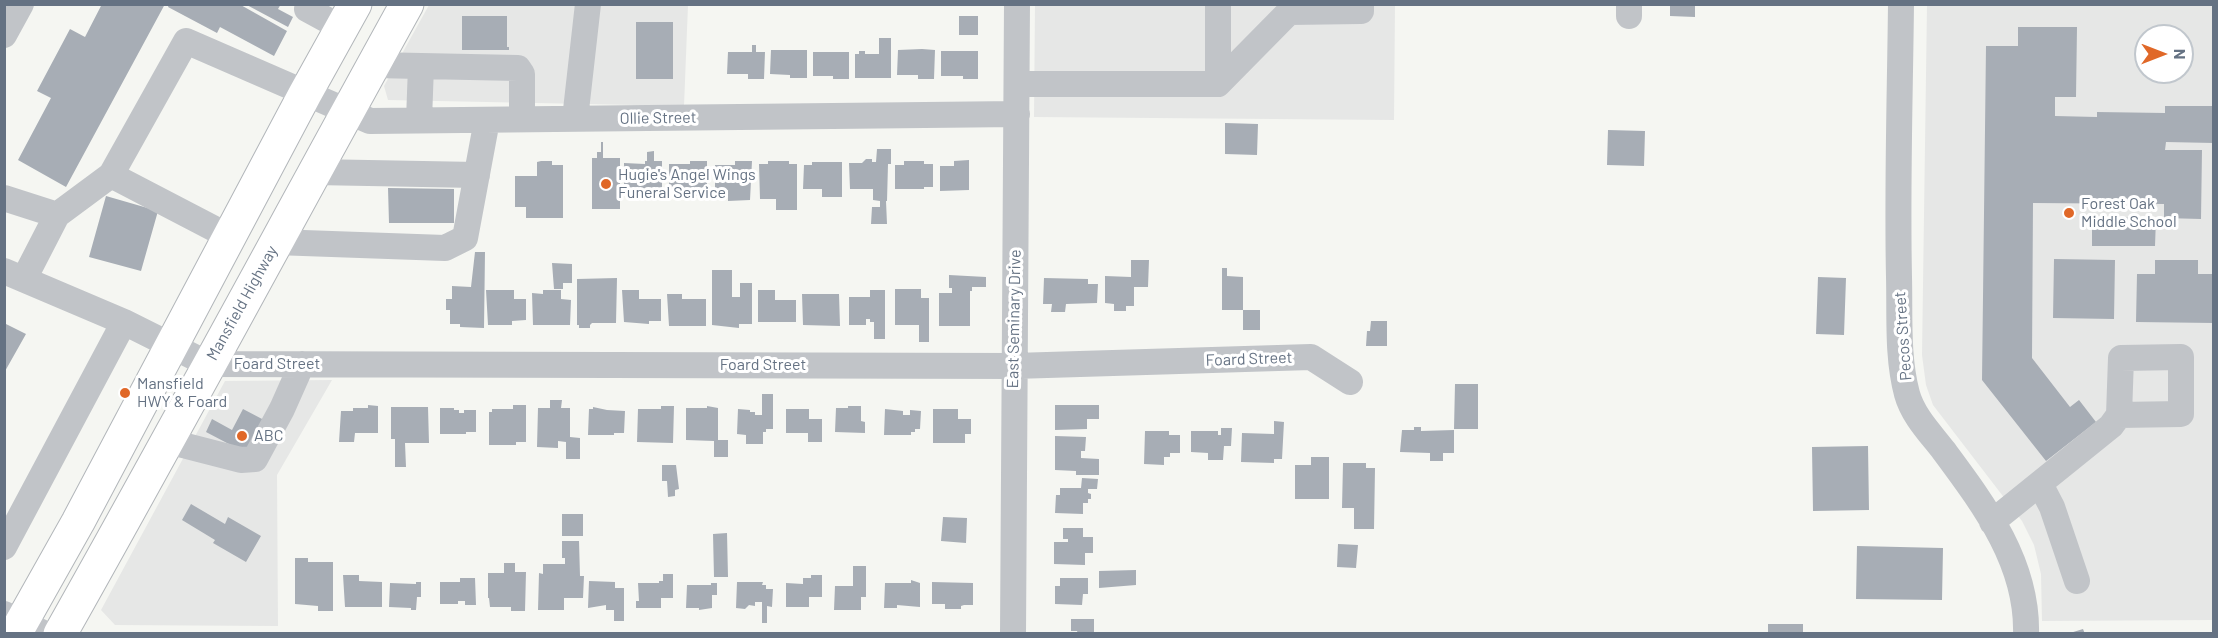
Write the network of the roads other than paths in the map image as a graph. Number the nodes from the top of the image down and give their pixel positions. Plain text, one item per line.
1 (21, 4) edge
2 (309, 4) edge
3 (407, 4) edge
4 (588, 4) edge
5 (1017, 4) edge
6 (1218, 4) edge
7 (1361, 4) edge
8 (1901, 4) edge
9 (349, 16) edge
10 (4, 35) edge
11 (373, 65) junction
12 (420, 66) junction
13 (1017, 84) junction
14 (1218, 84) junction
15 (305, 94) junction
16 (347, 113) junction
17 (1017, 114) junction
18 (522, 119) junction
19 (575, 119) junction
20 (419, 120) junction
21 (487, 120) junction
22 (314, 172) junction
23 (111, 175) junction
24 (477, 175) junction
25 (4, 198) edge
26 (57, 215) junction
27 (230, 237) junction
28 (275, 242) junction
29 (14, 275) edge
30 (124, 322) junction
31 (172, 346) junction
32 (208, 364) junction
33 (302, 364) junction
34 (1014, 366) junction
35 (1350, 382) dead end
36 (2119, 415) dead end
37 (167, 441) junction
38 (2040, 484) junction
39 (1992, 522) junction
40 (4, 547) edge
41 (2077, 581) dead end
42 (22, 626) edge
43 (60, 633) edge
44 (1013, 633) edge
45 (2026, 633) edge

1 - 10 street
2 - 9 street
3 - 11 main road, Mansfield Highway
4 - 19 street
5 - 13 street, East Seminary Drive
6 - 14 street
7 - 14 street
8 - 39 street, Pecos Street
9 - 15 main road
11 - 12 street
11 - 16 main road, Mansfield Highway
12 - 18 street
12 - 20 street
13 - 14 street
13 - 17 street, East Seminary Drive
15 - 16 street, Ollie Street
15 - 23 street, Ollie Street
15 - 27 main road
16 - 20 street, Ollie Street
16 - 22 main road, Mansfield Highway
17 - 19 street, Ollie Street
17 - 34 street, East Seminary Drive
18 - 19 street, Ollie Street
18 - 21 street, Ollie Street
20 - 21 street, Ollie Street
21 - 24 street
22 - 24 street
22 - 28 main road, Mansfield Highway
23 - 26 street
23 - 27 street
24 - 28 street
25 - 26 street
26 - 29 street
27 - 31 main road
28 - 32 main road, Mansfield Highway
29 - 30 street, Foard Street
30 - 31 street, Foard Street
30 - 40 street
31 - 32 street, Foard Street
31 - 42 main road
32 - 33 street, Foard Street
32 - 37 main road, Mansfield Highway
33 - 34 street, Foard Street
33 - 37 street
34 - 35 street, Foard Street
34 - 44 street, East Seminary Drive
36 - 38 street
37 - 43 main road, Mansfield Highway
38 - 39 street
38 - 41 street
39 - 45 street, Pecos Street

